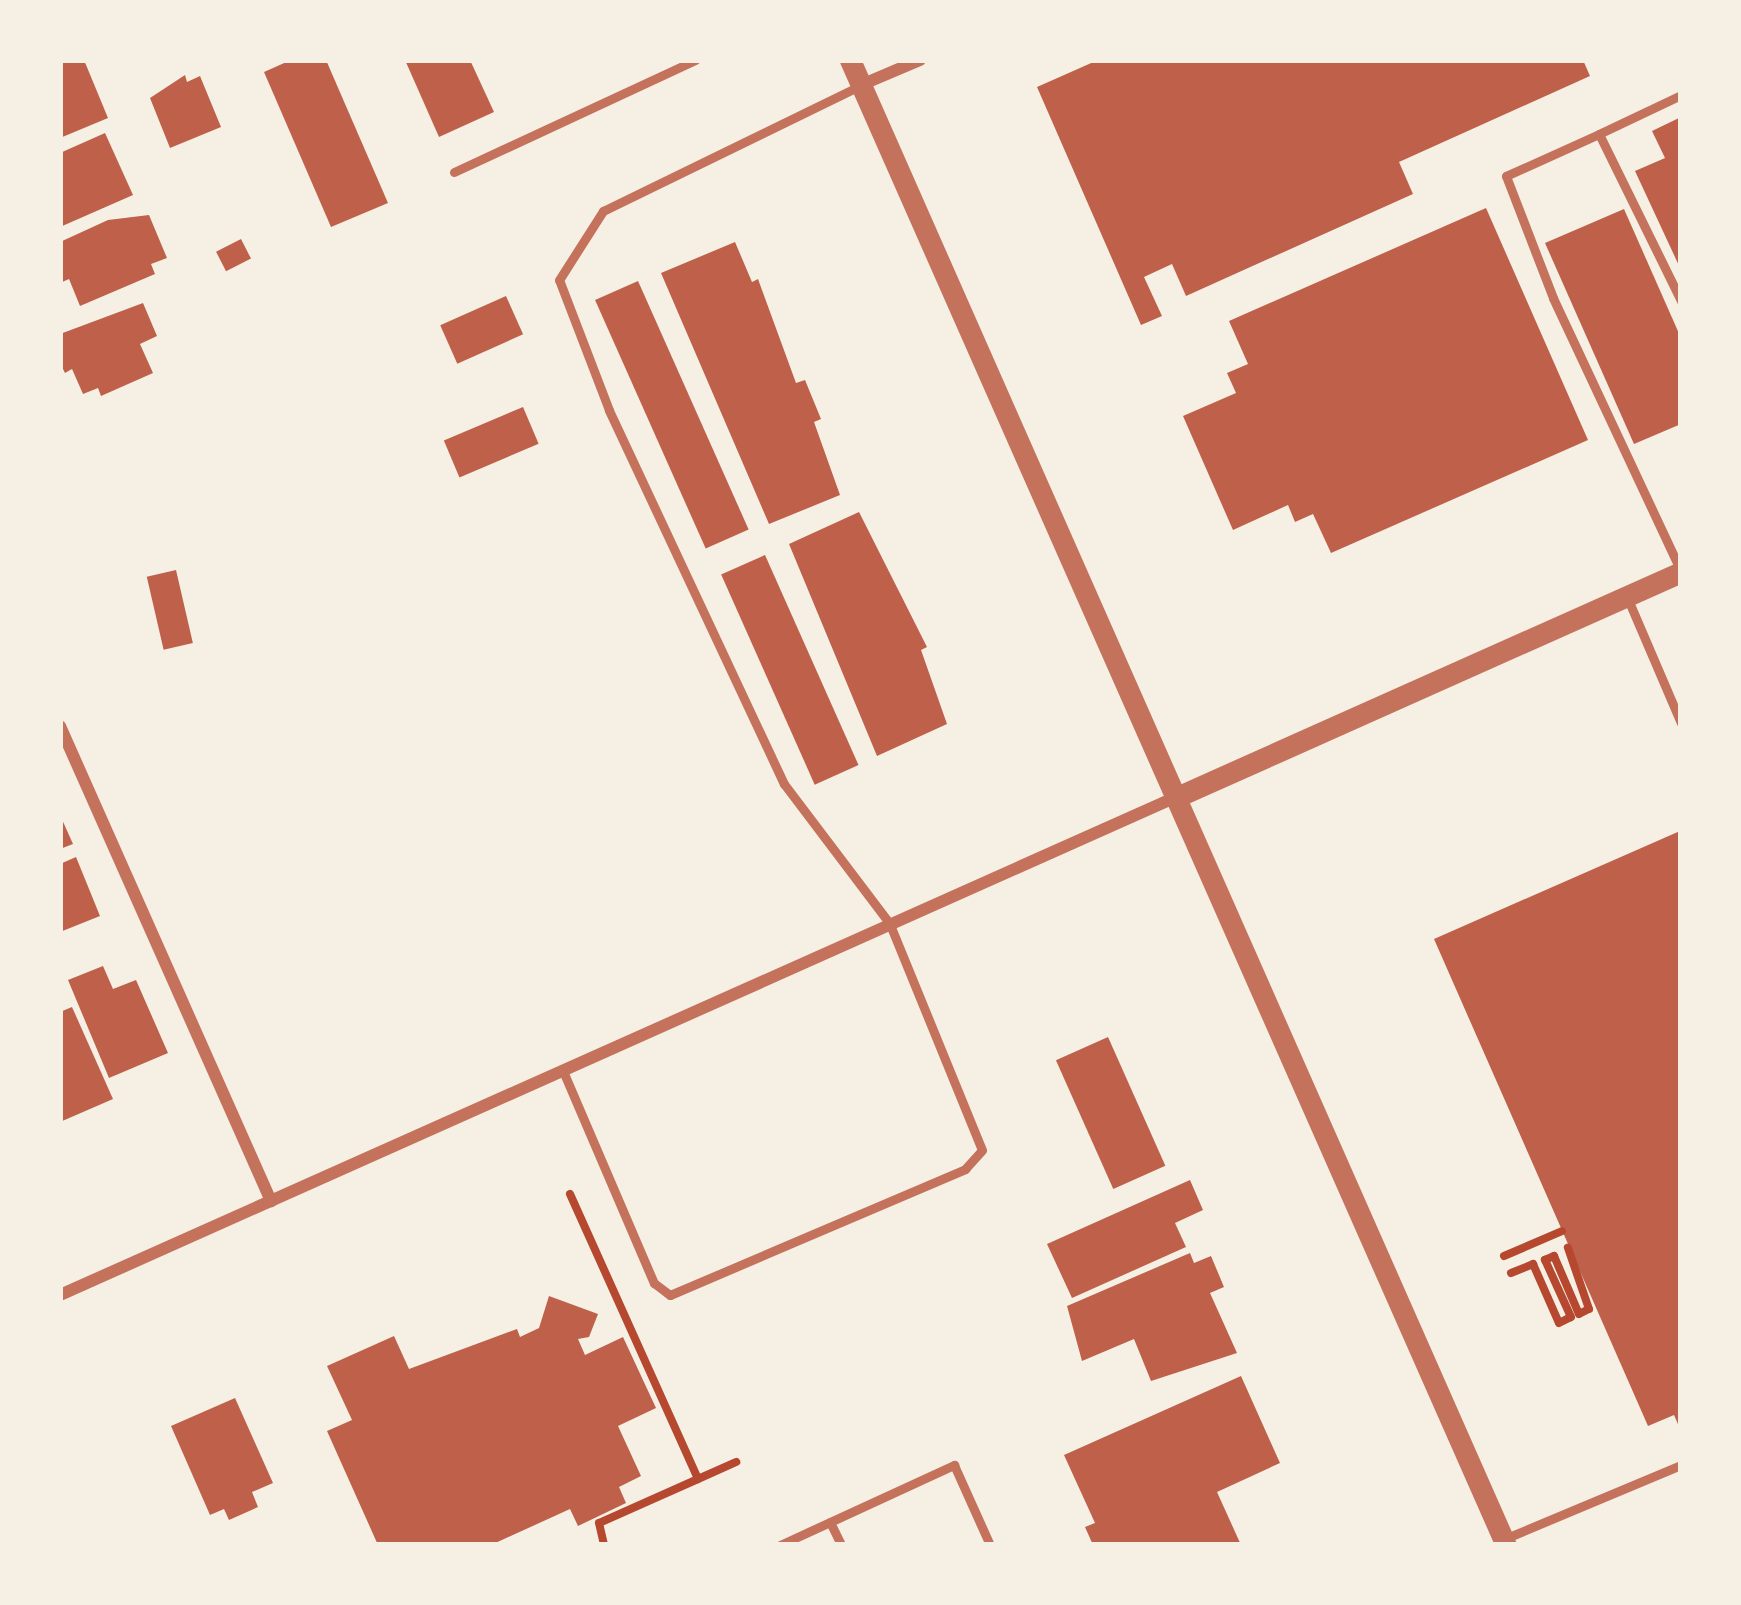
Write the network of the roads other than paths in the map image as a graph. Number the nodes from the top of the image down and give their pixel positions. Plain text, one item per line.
1 (694, 60) edge
2 (850, 60) edge
3 (920, 60) edge
4 (861, 85) junction
5 (1681, 95) edge
6 (1599, 134) junction
7 (454, 172) dead end
8 (1681, 301) edge
9 (1681, 572) edge
10 (1627, 596) junction
11 (1681, 723) edge
12 (60, 726) edge
13 (1179, 796) junction
14 (890, 924) junction
15 (562, 1071) junction
16 (271, 1201) junction
17 (60, 1295) edge
18 (1681, 1465) edge
19 (830, 1522) junction
20 (1505, 1542) edge
21 (780, 1545) edge
22 (841, 1545) edge
23 (990, 1545) edge

1 - 7 lane
2 - 4 street
3 - 4 street
4 - 13 street
4 - 14 lane
5 - 6 lane
6 - 8 lane
6 - 9 lane
9 - 10 street
10 - 11 lane
10 - 13 street
12 - 16 street
13 - 14 street
13 - 20 street
14 - 15 street
14 - 15 lane
15 - 16 street
16 - 17 street
18 - 20 lane
19 - 21 lane
19 - 22 lane
19 - 23 lane

